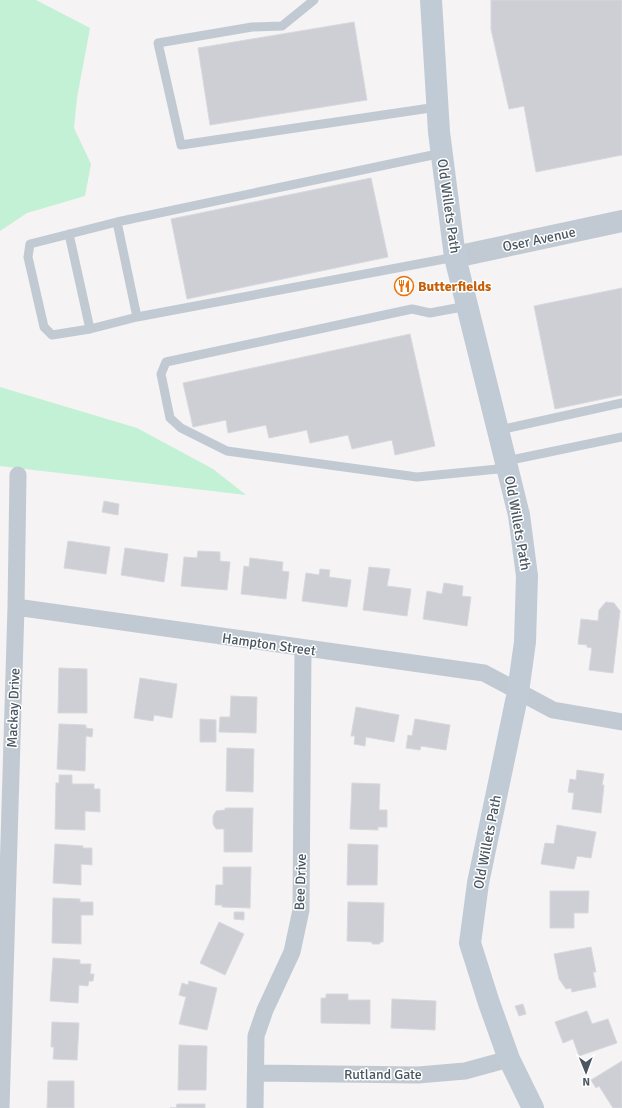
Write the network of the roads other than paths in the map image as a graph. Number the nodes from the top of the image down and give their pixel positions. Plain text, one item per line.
1 (314, 0) edge
2 (431, 0) edge
3 (438, 107) junction
4 (442, 153) junction
5 (622, 221) edge
6 (117, 222) junction
7 (69, 234) junction
8 (455, 257) junction
9 (469, 305) junction
10 (137, 317) junction
11 (90, 330) junction
12 (622, 403) edge
13 (499, 430) junction
14 (622, 437) edge
15 (507, 464) junction
16 (18, 475) dead end
17 (16, 607) junction
18 (303, 649) junction
19 (518, 692) junction
20 (622, 722) edge
21 (1, 1043) edge
22 (509, 1059) junction
23 (256, 1073) junction
24 (1, 1108) edge
25 (255, 1108) edge
26 (533, 1108) edge

1 - 3 lane
2 - 3 main road, Old Willets Path
3 - 4 main road, Old Willets Path
4 - 6 lane
4 - 8 main road, Old Willets Path
5 - 8 street, Oser Avenue
6 - 7 lane
6 - 10 lane
7 - 11 lane
7 - 11 lane
8 - 9 main road, Old Willets Path
8 - 10 lane
9 - 13 main road, Old Willets Path
9 - 15 lane
10 - 11 lane
12 - 13 lane
13 - 15 main road, Old Willets Path
14 - 15 lane
15 - 19 main road, Old Willets Path
16 - 17 street, Mackay Drive
17 - 18 street, Hampton Street
17 - 21 street, Mackay Drive
18 - 19 street, Hampton Street
18 - 23 street, Bee Drive
19 - 20 street, Hampton Street
19 - 22 main road, Old Willets Path
21 - 24 street, Mackay Drive
22 - 23 street, Rutland Gate
22 - 26 main road, Old Willets Path
23 - 25 street, Bee Drive

